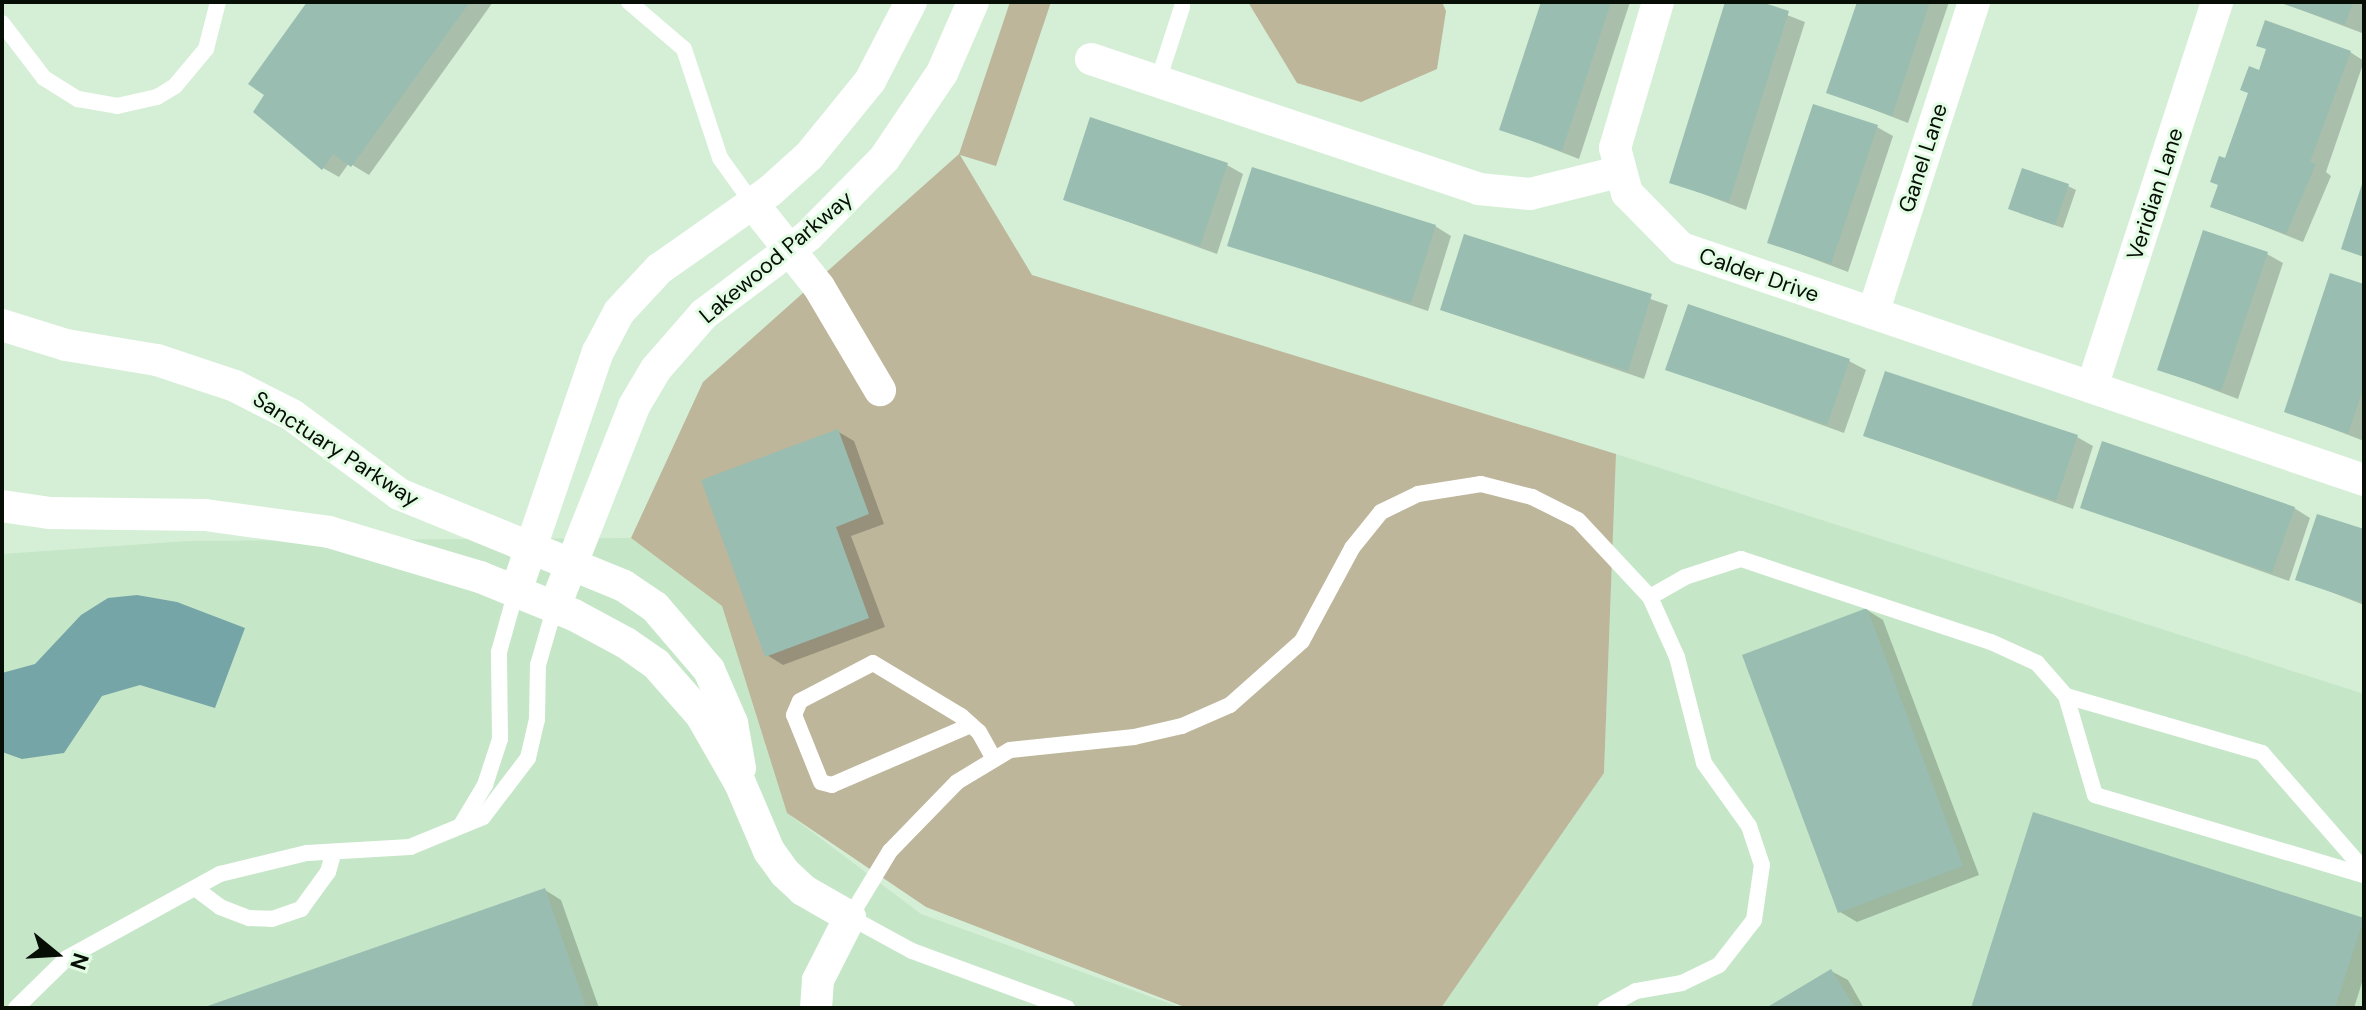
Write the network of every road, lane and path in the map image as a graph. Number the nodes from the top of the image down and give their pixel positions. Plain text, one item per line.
1 (218, 2) edge
2 (629, 2) edge
3 (911, 2) edge
4 (973, 2) edge
5 (1658, 2) edge
6 (1974, 2) edge
7 (2217, 2) edge
8 (1182, 7) dead end
9 (2, 23) edge
10 (1091, 59) dead end
11 (1158, 81) junction
12 (1618, 172) junction
13 (753, 204) junction
14 (790, 249) junction
15 (1873, 313) junction
16 (2, 325) edge
17 (2092, 387) junction
18 (880, 390) dead end
19 (2364, 480) edge
20 (2, 506) edge
21 (528, 545) junction
22 (571, 562) junction
23 (516, 591) junction
24 (1650, 597) junction
25 (555, 606) junction
26 (2066, 696) junction
27 (971, 725) junction
28 (994, 759) junction
29 (740, 783) junction
30 (461, 825) junction
31 (333, 854) junction
32 (2364, 873) edge
33 (195, 888) junction
34 (850, 917) junction
35 (16, 1008) edge
36 (816, 1008) edge
37 (1067, 1008) edge
38 (1605, 1008) edge

1 - 9 lane
2 - 13 lane
3 - 13 street
4 - 14 street, Lakewood Parkway
5 - 12 street
6 - 15 street, Ganel Lane
7 - 17 street, Veridian Lane
8 - 11 lane
10 - 11 street
11 - 12 street
12 - 15 street, Calder Drive
13 - 14 street
13 - 21 street
14 - 18 street
14 - 22 street, Lakewood Parkway
15 - 17 street, Calder Drive
16 - 21 street, Sanctuary Parkway
17 - 19 street, Calder Drive
20 - 23 street
21 - 22 street, Sanctuary Parkway
21 - 23 street
22 - 25 street, Lakewood Parkway
22 - 29 street, Sanctuary Parkway
23 - 25 street
23 - 30 lane
24 - 26 lane
24 - 28 lane
24 - 38 lane
25 - 29 street
25 - 30 lane
26 - 32 lane
26 - 32 lane
27 - 27 lane
27 - 28 lane
28 - 34 lane
29 - 34 street
30 - 31 lane
31 - 33 lane
31 - 33 lane
33 - 35 lane
34 - 36 street
34 - 37 lane

